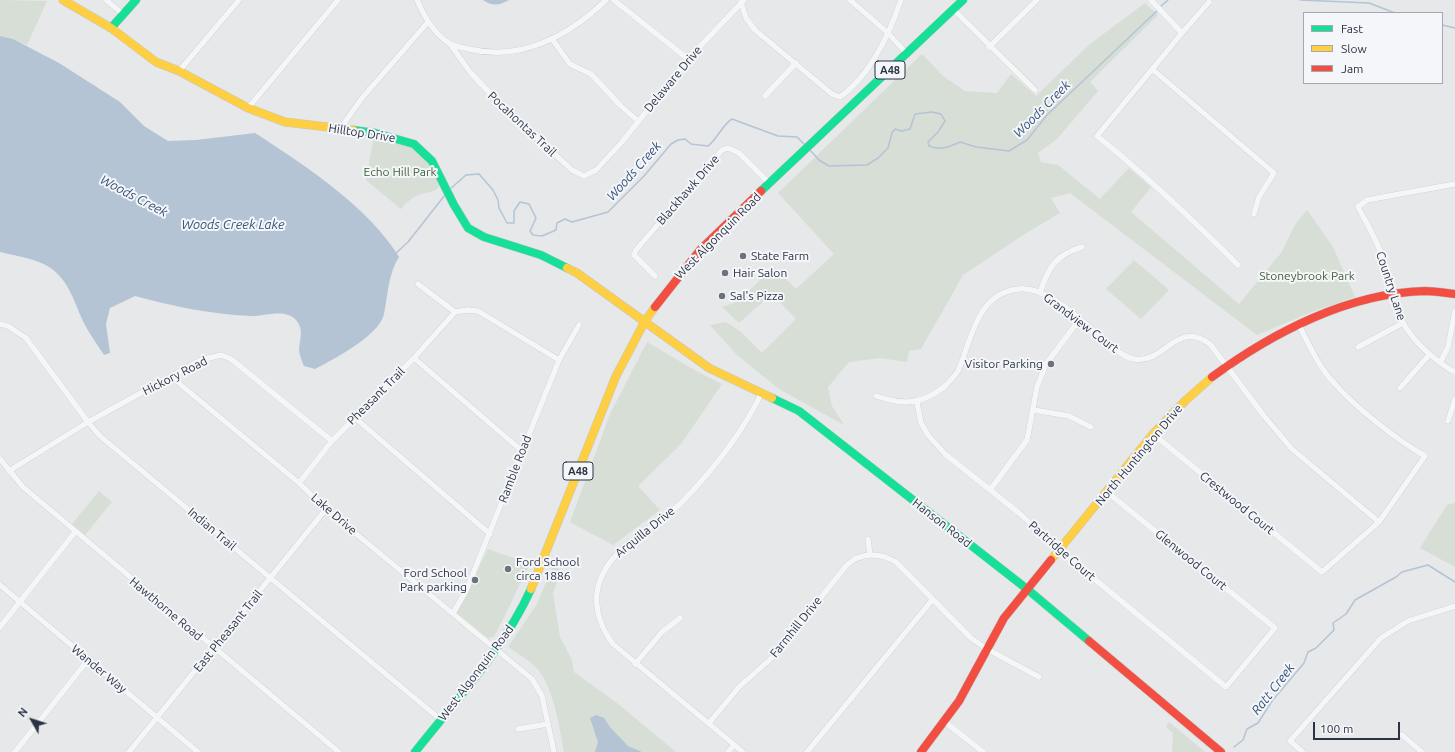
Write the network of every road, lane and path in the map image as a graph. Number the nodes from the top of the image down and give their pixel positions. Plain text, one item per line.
1 (63, 0) edge
2 (106, 0) edge
3 (136, 0) edge
4 (239, 0) edge
5 (338, 0) edge
6 (417, 0) edge
7 (606, 0) edge
8 (614, 0) edge
9 (850, 0) edge
10 (901, 0) edge
11 (962, 0) edge
12 (1037, 0) edge
13 (742, 1) edge
14 (1153, 1) edge
15 (1209, 2) dead end
16 (953, 9) junction
17 (123, 14) junction
18 (428, 22) junction
19 (111, 28) junction
20 (888, 33) junction
21 (1182, 33) junction
22 (552, 38) junction
23 (450, 44) junction
24 (989, 47) junction
25 (907, 54) junction
26 (688, 59) junction
27 (796, 63) junction
28 (1152, 69) junction
29 (179, 71) junction
30 (1035, 90) dead end
31 (765, 96) dead end
32 (248, 108) junction
33 (638, 121) junction
34 (340, 129) junction
35 (605, 161) joint
36 (770, 184) junction
37 (1455, 184) edge
38 (1254, 214) dead end
39 (1082, 247) dead end
40 (1238, 265) dead end
41 (655, 276) dead end
42 (418, 284) dead end
43 (1040, 292) junction
44 (1391, 293) junction
45 (1455, 294) edge
46 (1455, 311) edge
47 (455, 312) junction
48 (1079, 320) junction
49 (645, 322) junction
50 (1403, 323) junction
51 (0, 324) edge
52 (1299, 325) junction
53 (579, 326) dead end
54 (1358, 347) dead end
55 (1429, 355) junction
56 (414, 358) junction
57 (559, 360) junction
58 (1440, 363) junction
59 (1226, 366) junction
60 (1455, 371) edge
61 (173, 376) junction
62 (1400, 388) dead end
63 (762, 392) junction
64 (876, 396) dead end
65 (1455, 399) edge
66 (917, 402) junction
67 (1034, 410) junction
68 (354, 417) junction
69 (1448, 421) dead end
70 (88, 422) junction
71 (1091, 427) dead end
72 (1153, 434) junction
73 (332, 441) junction
74 (522, 451) junction
75 (0, 459) edge
76 (9, 471) junction
77 (299, 484) junction
78 (990, 490) junction
79 (1107, 492) junction
80 (326, 509) junction
81 (1379, 522) junction
82 (75, 532) junction
83 (490, 534) junction
84 (868, 539) dead end
85 (1059, 550) junction
86 (870, 555) junction
87 (271, 578) junction
88 (0, 586) edge
89 (1027, 589) junction
90 (933, 599) junction
91 (21, 602) junction
92 (1455, 606) edge
93 (453, 613) junction
94 (680, 618) dead end
95 (0, 627) edge
96 (214, 648) junction
97 (496, 649) junction
98 (987, 649) junction
99 (88, 660) junction
100 (635, 664) junction
101 (1039, 677) dead end
102 (1226, 688) joint
103 (157, 718) junction
104 (441, 720) junction
105 (945, 722) junction
106 (709, 723) junction
107 (548, 724) junction
108 (518, 730) dead end
109 (1402, 735) dead end
110 (734, 745) junction
111 (15, 752) edge
112 (130, 752) edge
113 (198, 752) edge
114 (339, 752) edge
115 (415, 752) edge
116 (554, 752) edge
117 (728, 752) edge
118 (743, 752) edge
119 (807, 752) edge
120 (920, 752) edge
121 (983, 752) edge
122 (1221, 752) edge
123 (1303, 752) edge
124 (1422, 752) edge

1 - 19 street, Hilltop Drive
2 - 17 street
3 - 17 street
4 - 29 street
5 - 32 street
6 - 18 street, Pocahontas Trail
7 - 22 street
8 - 26 street
9 - 20 street
10 - 20 street
11 - 16 street, West Algonquin Road / A48
12 - 24 street
13 - 26 street, Delaware Drive
13 - 27 street
14 - 21 street
15 - 21 street
16 - 24 street
16 - 25 street, West Algonquin Road / A48
17 - 19 street
18 - 23 street, Pocahontas Trail
18 - 34 street
19 - 29 street, Hilltop Drive
20 - 25 street
20 - 27 street
21 - 28 street
22 - 23 street
22 - 33 street
23 - 35 street, Pocahontas Trail
24 - 30 street
25 - 36 street, West Algonquin Road / A48
26 - 33 street, Delaware Drive
27 - 31 street
28 - 38 street
28 - 40 street
29 - 32 street, Hilltop Drive
32 - 34 street, Hilltop Drive
33 - 35 street, Delaware Drive
34 - 49 street, Hilltop Drive
36 - 41 street, Blackhawk Drive
36 - 49 street, West Algonquin Road / A48
37 - 44 street, Country Lane
39 - 43 street
42 - 47 street
43 - 48 street, Grandview Court
43 - 66 street, Grandview Court
44 - 45 street, North Huntington Drive
44 - 50 street, Country Lane
44 - 52 street, North Huntington Drive
46 - 58 street
47 - 56 street, Pheasant Trail
47 - 57 street
48 - 59 street, Grandview Court
48 - 67 street
49 - 63 street, Hanson Road
49 - 97 street, West Algonquin Road / A48
50 - 54 street
50 - 55 street, Country Lane
51 - 70 street, Indian Trail
52 - 59 street, North Huntington Drive
52 - 81 street
53 - 57 street, Ramble Road
55 - 58 street, Country Lane
55 - 62 street
56 - 68 street, Pheasant Trail
56 - 74 street
57 - 74 street, Ramble Road
58 - 60 street, Country Lane
59 - 72 street, North Huntington Drive
59 - 81 street, Grandview Court
61 - 70 street, Hickory Road
61 - 73 street, Hickory Road
61 - 77 street, Lake Drive
63 - 89 street, Hanson Road
63 - 100 street, Arquilla Drive
64 - 66 street, Grandview Court
65 - 69 street
66 - 78 street, Partridge Court
67 - 71 street
67 - 78 street
68 - 73 street, Pheasant Trail
68 - 83 street
70 - 76 street, Hickory Road
70 - 87 street, Indian Trail
72 - 79 street, North Huntington Drive
72 - 81 street, Crestwood Court
73 - 77 street, Pheasant Trail
74 - 83 street, Ramble Road
75 - 76 street, Hawthorne Road
76 - 82 street, Hawthorne Road
77 - 80 street, Lake Drive
78 - 85 street, Partridge Court
79 - 85 street, North Huntington Drive
79 - 102 street, Glenwood Court
80 - 87 street, East Pheasant Trail
80 - 93 street, Lake Drive
82 - 91 street
82 - 96 street, Hawthorne Road
83 - 93 street, Ramble Road
84 - 86 street
85 - 89 street, North Huntington Drive
85 - 102 street, Partridge Court
86 - 90 street
86 - 106 street, Farmhill Drive
87 - 96 street, East Pheasant Trail
87 - 104 street, Indian Trail
88 - 91 street, Wander Way
89 - 98 street, North Huntington Drive
89 - 122 street, Hanson Road
90 - 98 street
90 - 119 street
91 - 95 street
91 - 99 street, Wander Way
92 - 123 street
93 - 97 street, Lake Drive
94 - 100 street
96 - 103 street, East Pheasant Trail
96 - 114 street, Hawthorne Road
97 - 104 street, West Algonquin Road / A48
97 - 107 street, Lake Drive
98 - 101 street
98 - 105 street, North Huntington Drive
99 - 103 street, Wander Way
99 - 111 street
100 - 106 street, Arquilla Drive
103 - 112 street, East Pheasant Trail
103 - 113 street, Wander Way
104 - 115 street, West Algonquin Road / A48
105 - 120 street, North Huntington Drive
105 - 121 street
106 - 110 street, Arquilla Drive
107 - 108 street
107 - 116 street, Lake Drive
109 - 124 street
110 - 117 street
110 - 118 street, Arquilla Drive

